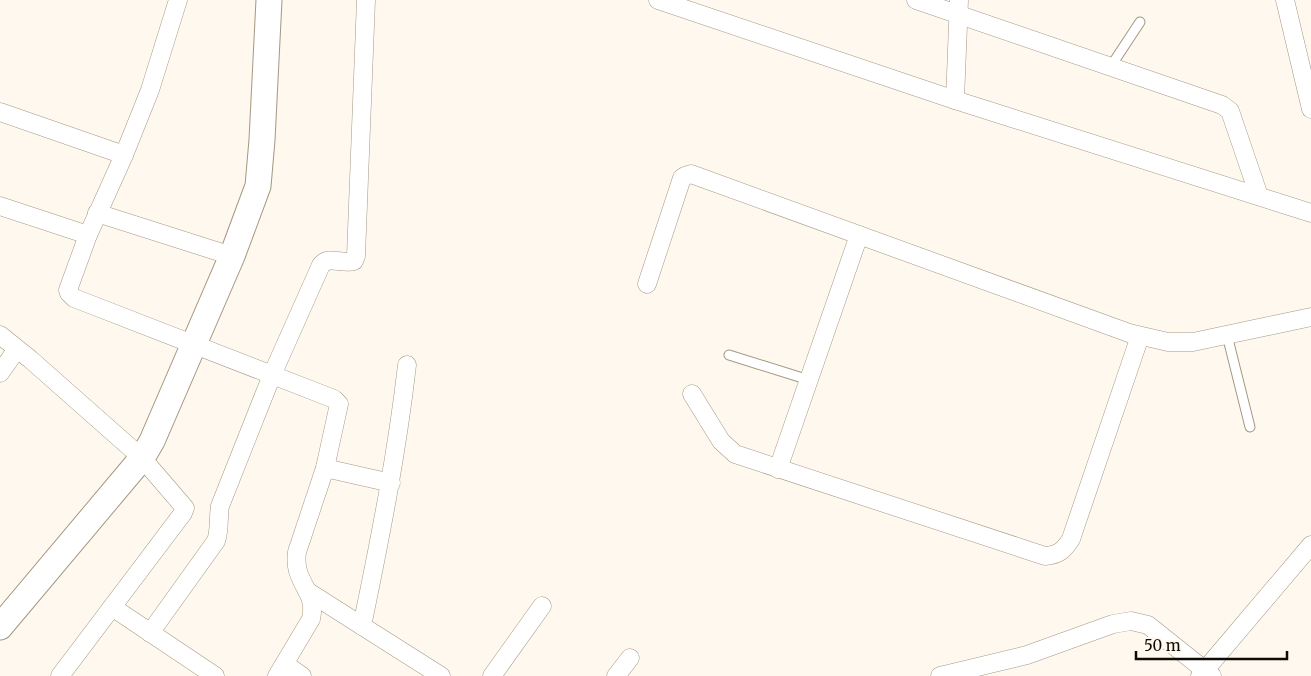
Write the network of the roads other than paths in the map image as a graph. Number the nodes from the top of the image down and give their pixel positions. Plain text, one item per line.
1 (178, 0) edge
2 (269, 0) edge
3 (366, 0) edge
4 (916, 0) edge
5 (1285, 0) edge
6 (669, 2) edge
7 (958, 7) edge
8 (1140, 22) dead end
9 (1111, 66) junction
10 (955, 100) junction
11 (1311, 109) edge
12 (0, 112) edge
13 (124, 155) junction
14 (1259, 196) junction
15 (0, 206) edge
16 (97, 213) junction
17 (1311, 213) edge
18 (859, 235) junction
19 (88, 236) junction
20 (232, 256) junction
21 (647, 284) dead end
22 (1311, 317) edge
23 (0, 335) edge
24 (1227, 335) junction
25 (1140, 336) junction
26 (193, 346) junction
27 (17, 349) junction
28 (730, 355) dead end
29 (407, 365) dead end
30 (0, 373) edge
31 (272, 376) junction
32 (809, 380) junction
33 (692, 394) dead end
34 (1250, 427) dead end
35 (142, 458) junction
36 (325, 468) junction
37 (778, 469) junction
38 (391, 483) junction
39 (1311, 545) edge
40 (308, 591) junction
41 (542, 606) dead end
42 (112, 607) junction
43 (362, 626) junction
44 (0, 627) edge
45 (150, 633) junction
46 (630, 658) dead end
47 (281, 670) edge
48 (1206, 674) edge
49 (60, 676) edge
50 (215, 676) edge
51 (302, 676) edge
52 (441, 676) edge
53 (492, 676) edge
54 (616, 676) edge
55 (940, 676) edge

1 - 13 street
2 - 20 street
3 - 31 street
4 - 7 street
5 - 11 street
6 - 10 street
7 - 9 street
7 - 10 street
8 - 9 lane
9 - 14 street
10 - 14 street
12 - 13 street
13 - 16 street
14 - 17 street
15 - 19 street
16 - 19 street
16 - 20 street
18 - 21 street
18 - 25 street
18 - 32 street
19 - 26 street
20 - 26 street
22 - 24 street
23 - 27 street
24 - 25 street
24 - 34 lane
25 - 37 street
26 - 31 street
26 - 35 street
27 - 30 street
27 - 35 street
28 - 32 lane
29 - 38 street
31 - 36 street
31 - 45 street
32 - 37 street
33 - 37 street
35 - 42 street
35 - 44 street
36 - 38 street
36 - 40 street
38 - 43 street
39 - 48 street
40 - 43 street
40 - 47 street
41 - 53 street
42 - 45 street
42 - 49 street
43 - 52 street
45 - 50 street
46 - 54 street
47 - 51 street
48 - 55 street

